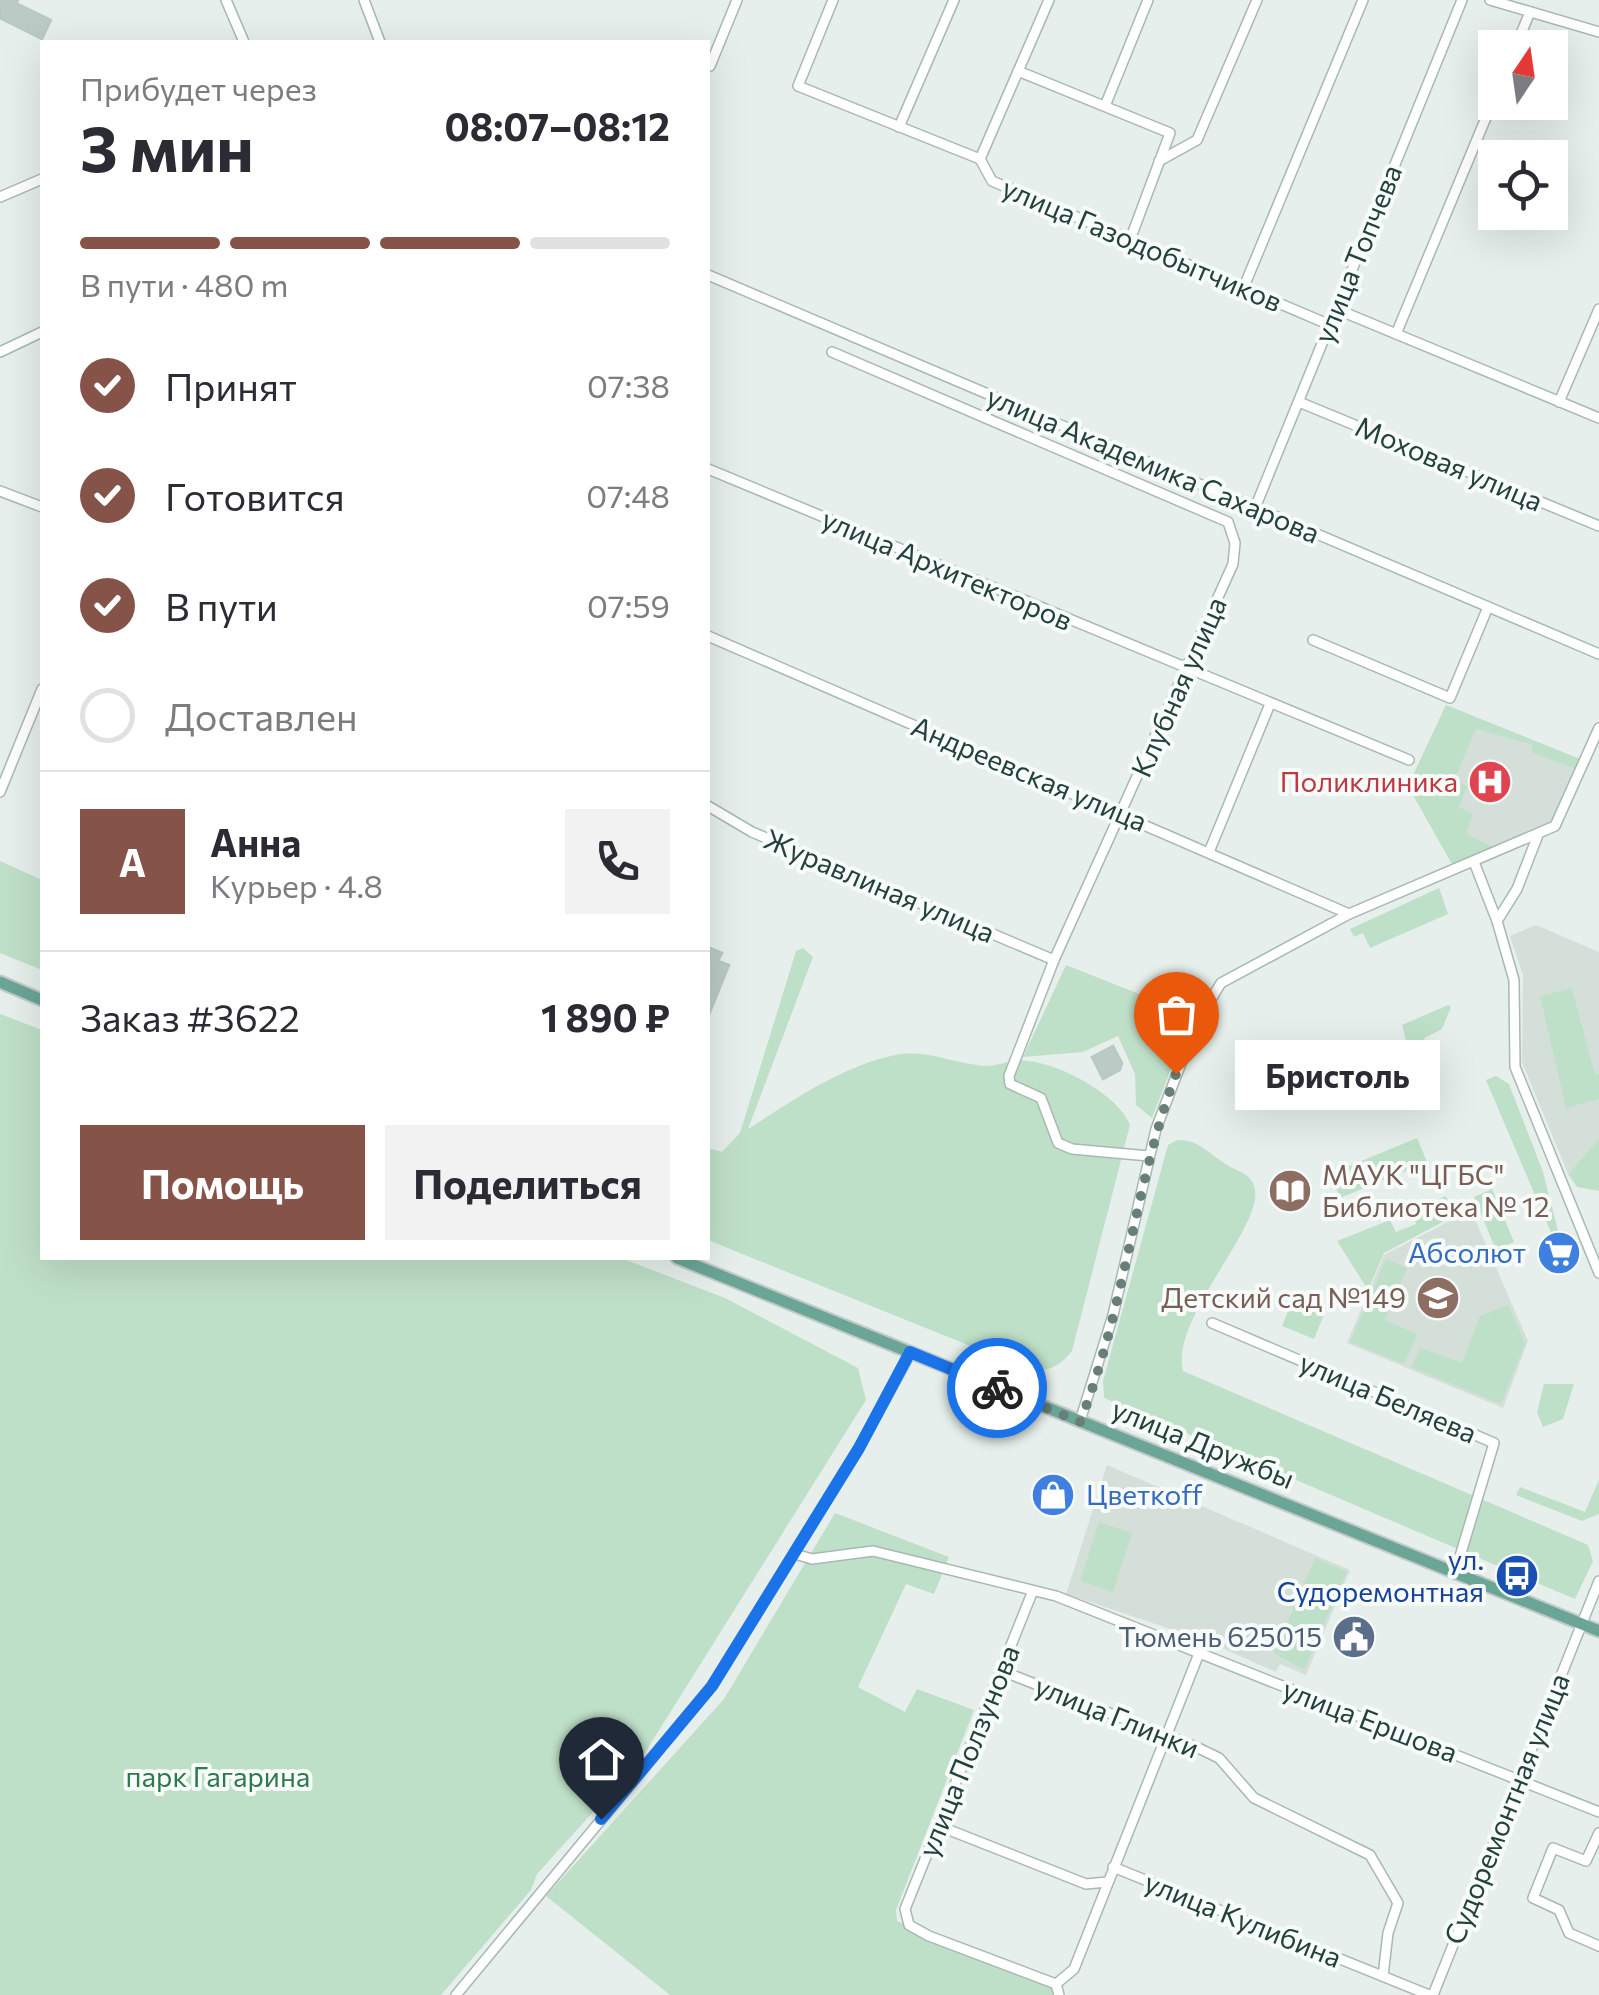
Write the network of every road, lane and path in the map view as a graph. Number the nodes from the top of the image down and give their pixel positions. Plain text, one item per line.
1 (226, 0) edge
2 (364, 0) edge
3 (737, 0) edge
4 (833, 0) edge
5 (954, 0) edge
6 (1048, 0) edge
7 (1148, 0) edge
8 (1257, 0) edge
9 (1362, 0) edge
10 (1462, 0) edge
11 (1490, 0) edge
12 (1530, 12) junction
13 (1522, 30) edge
14 (1599, 32) edge
15 (243, 40) edge
16 (379, 40) edge
17 (710, 66) edge
18 (1018, 72) junction
19 (1105, 106) junction
20 (1485, 120) edge
21 (900, 127) junction
22 (980, 159) junction
23 (1160, 162) junction
24 (40, 180) edge
25 (0, 197) edge
26 (1130, 240) junction
27 (710, 276) edge
28 (1243, 289) junction
29 (1336, 309) junction
30 (1599, 309) edge
31 (1330, 325) junction
32 (40, 333) edge
33 (1396, 334) junction
34 (0, 352) edge
35 (832, 352) dead end
36 (1298, 402) junction
37 (1559, 402) junction
38 (1599, 418) edge
39 (710, 470) edge
40 (0, 491) edge
41 (40, 506) edge
42 (1255, 508) junction
43 (1599, 526) edge
44 (1488, 606) junction
45 (710, 637) edge
46 (1313, 640) dead end
47 (1599, 654) edge
48 (1186, 670) junction
49 (40, 695) edge
50 (1270, 704) junction
51 (1599, 728) edge
52 (1409, 760) dead end
53 (0, 792) edge
54 (710, 807) edge
55 (1122, 814) junction
56 (1538, 834) junction
57 (1209, 852) junction
58 (1474, 862) junction
59 (1349, 914) junction
60 (1496, 921) junction
61 (1054, 960) junction
62 (0, 982) edge
63 (40, 999) edge
64 (1149, 1156) junction
65 (682, 1260) edge
66 (1599, 1273) edge
67 (1212, 1323) dead end
68 (910, 1352) junction
69 (1080, 1422) junction
70 (795, 1554) junction
71 (1455, 1573) junction
72 (1599, 1581) edge
73 (1032, 1593) junction
74 (1582, 1624) junction
75 (1599, 1631) edge
76 (1200, 1651) junction
77 (1002, 1671) junction
78 (1166, 1734) junction
79 (1520, 1779) junction
80 (1599, 1812) edge
81 (939, 1826) junction
82 (1599, 1833) edge
83 (1113, 1867) junction
84 (1107, 1882) junction
85 (1599, 1946) edge
86 (1383, 1976) junction
87 (1056, 1984) junction
88 (456, 1995) edge
89 (1059, 1995) edge
90 (1431, 1995) edge

1 - 15 street
2 - 16 street
3 - 17 street
4 - 21 street, улица Газодобытчиков
5 - 21 street
6 - 18 street
7 - 19 street
8 - 23 street
9 - 28 street
10 - 29 street, улица Топчева
11 - 12 street
12 - 13 street
12 - 14 street
18 - 19 street
18 - 22 street
19 - 23 street
20 - 33 street
21 - 22 street, улица Газодобытчиков
22 - 26 street, улица Газодобытчиков
23 - 26 street
24 - 25 street
26 - 28 street, улица Газодобытчиков
27 - 42 street, улица Академика Сахарова
28 - 31 street, улица Газодобытчиков
29 - 31 street, улица Топчева
29 - 33 street
30 - 37 street
31 - 36 street, улица Топчева
32 - 34 street
33 - 37 street
35 - 48 street, Клубная улица
36 - 42 street, улица Топчева
36 - 43 street, Моховая улица
37 - 38 street
39 - 48 street, улица Архитекторов
40 - 41 street
42 - 44 street, улица Академика Сахарова
44 - 46 street
44 - 47 street, улица Академика Сахарова
45 - 55 street, Андреевская улица
48 - 50 street, улица Архитекторов
48 - 55 street, Клубная улица
49 - 53 street
50 - 52 street, улица Архитекторов
50 - 57 street
51 - 56 street
54 - 61 street, Журавлиная улица
55 - 57 street, Андреевская улица
55 - 61 street, Клубная улица
56 - 58 street
56 - 60 street
57 - 59 street, Андреевская улица
58 - 59 street
58 - 60 street
59 - 64 street
60 - 66 street
61 - 64 street, Клубная улица
62 - 63 main road
64 - 69 street
65 - 68 main road, улица Дружбы
67 - 71 street, улица Беляева
68 - 69 main road, улица Дружбы
68 - 70 street
69 - 71 main road, улица Дружбы
70 - 73 street, улица Ершова
70 - 88 street
71 - 74 main road, улица Дружбы
72 - 74 street, Судоремонтная улица
73 - 76 street, улица Ершова
73 - 77 street, улица Ползунова
74 - 75 main road, улица Дружбы
74 - 79 street, Судоремонтная улица
76 - 78 street
76 - 79 street, улица Ершова
77 - 78 street, улица Глинки
77 - 81 street, улица Ползунова
78 - 83 street
78 - 86 street, улица Глинки
79 - 80 street, улица Ершова
79 - 90 street, Судоремонтная улица
81 - 84 street, улица Кулибина
81 - 87 street, улица Ползунова
82 - 85 street
83 - 84 street
83 - 86 street, улица Кулибина
84 - 87 street
86 - 90 street, улица Кулибина
87 - 89 street

